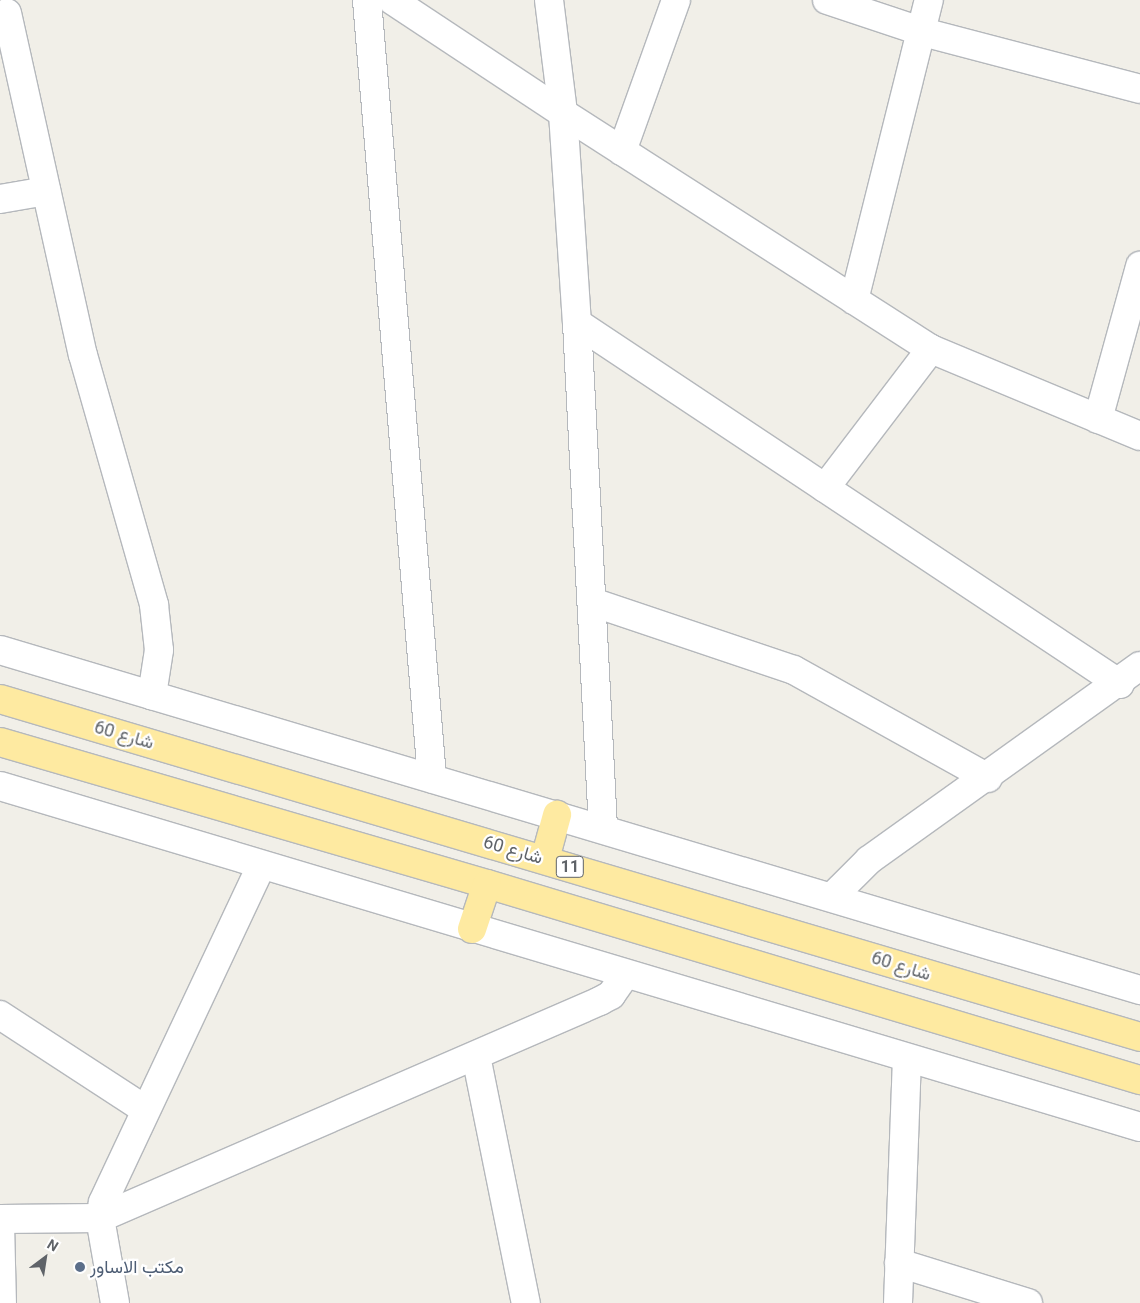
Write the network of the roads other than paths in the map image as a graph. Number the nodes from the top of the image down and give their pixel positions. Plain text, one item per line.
1 (367, 0) edge
2 (392, 0) edge
3 (548, 0) edge
4 (676, 0) edge
5 (827, 0) edge
6 (929, 0) edge
7 (7, 12) dead end
8 (922, 32) junction
9 (1140, 89) edge
10 (563, 114) junction
11 (622, 151) junction
12 (46, 191) junction
13 (0, 199) edge
14 (1140, 266) edge
15 (854, 300) junction
16 (577, 323) junction
17 (931, 349) junction
18 (1098, 419) junction
19 (1140, 436) edge
20 (825, 488) junction
21 (592, 602) junction
22 (0, 650) edge
23 (1140, 666) edge
24 (1120, 684) junction
25 (152, 695) junction
26 (0, 698) edge
27 (0, 742) edge
28 (432, 778) junction
29 (988, 778) junction
30 (0, 786) edge
31 (557, 815) junction
32 (603, 828) junction
33 (545, 860) junction
34 (261, 866) junction
35 (487, 884) junction
36 (832, 897) junction
37 (472, 929) junction
38 (625, 975) junction
39 (1140, 990) edge
40 (0, 1016) edge
41 (1140, 1037) edge
42 (476, 1056) junction
43 (907, 1059) junction
44 (1140, 1080) edge
45 (144, 1109) junction
46 (1140, 1128) edge
47 (100, 1218) junction
48 (0, 1219) edge
49 (0, 1223) edge
50 (900, 1263) junction
51 (2, 1303) edge
52 (115, 1303) edge
53 (526, 1303) edge
54 (898, 1303) edge
55 (1028, 1303) edge

1 - 28 street
2 - 10 street
3 - 10 street
4 - 11 street
5 - 8 street
6 - 8 street
7 - 12 street
8 - 9 street
8 - 15 street
10 - 11 street
10 - 16 street
11 - 15 street
12 - 13 street
12 - 25 street
14 - 18 street
15 - 17 street
16 - 20 street
16 - 21 street
17 - 18 street
17 - 20 street
18 - 19 street
20 - 24 street
21 - 29 street
21 - 32 street
22 - 25 street
23 - 24 street
24 - 29 street
25 - 28 street
26 - 33 highway, شارع 60 / 11
27 - 35 highway, 11
28 - 31 street
29 - 36 street
30 - 34 street
31 - 32 street
31 - 33 highway
32 - 36 street
33 - 41 highway, شارع 60 / 11
34 - 37 street
34 - 45 street
35 - 37 highway
35 - 44 highway, 11
36 - 39 street
37 - 38 street
38 - 42 street
38 - 43 street
40 - 45 street
42 - 47 street
42 - 53 street
43 - 46 street
43 - 50 street
45 - 47 street
47 - 48 street
47 - 52 street
49 - 51 street
50 - 54 street
50 - 55 street

